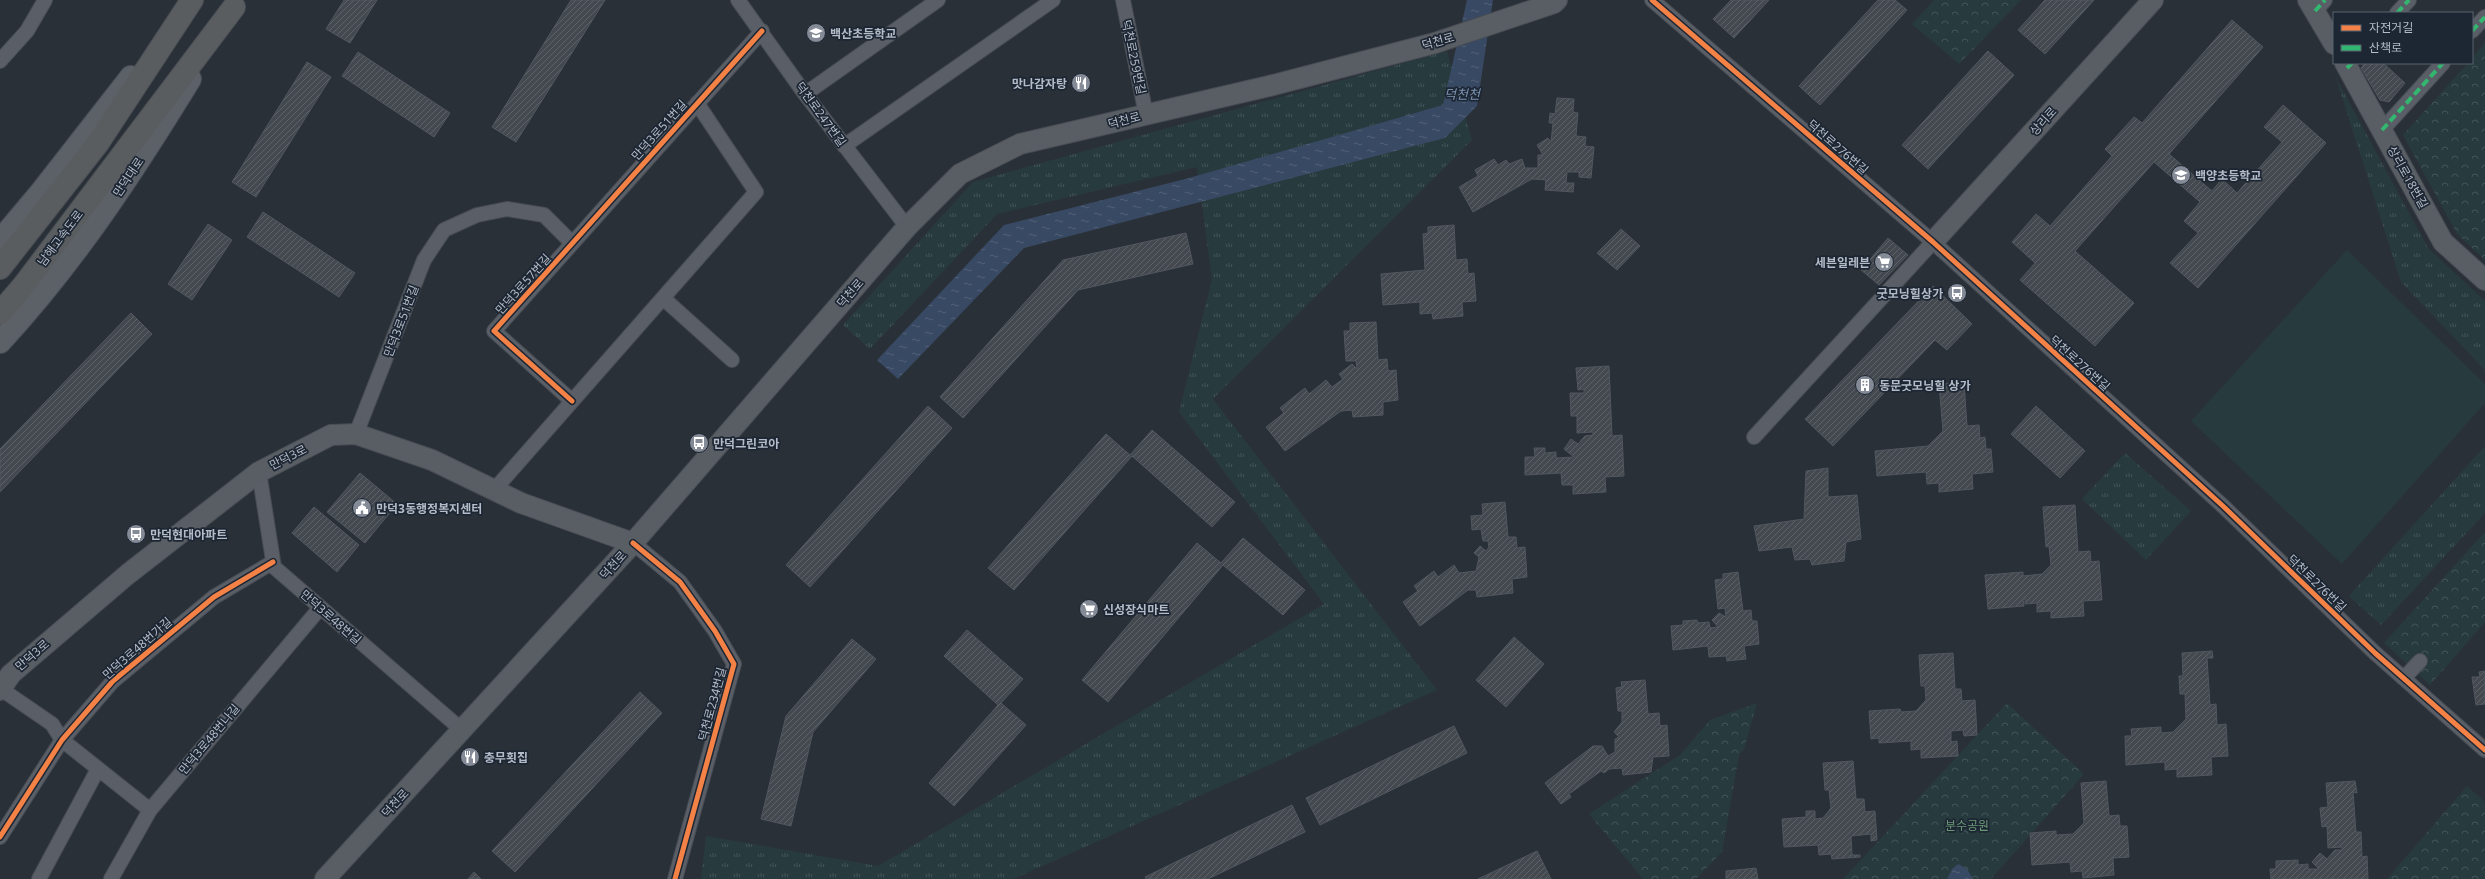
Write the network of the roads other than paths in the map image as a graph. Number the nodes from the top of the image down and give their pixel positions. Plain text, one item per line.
1 (45, 0) edge
2 (191, 0) edge
3 (738, 0) edge
4 (938, 0) edge
5 (1053, 0) edge
6 (1123, 0) edge
7 (1557, 0) edge
8 (1652, 0) edge
9 (2153, 0) edge
10 (2409, 0) edge
11 (237, 4) edge
12 (2316, 4) edge
13 (2398, 12) edge
14 (2485, 17) edge
15 (762, 31) junction
16 (2473, 31) edge
17 (2333, 42) edge
18 (0, 61) edge
19 (2442, 64) edge
20 (2348, 65) edge
21 (805, 94) junction
22 (697, 104) junction
23 (1146, 115) junction
24 (2382, 130) junction
25 (844, 146) junction
26 (907, 226) junction
27 (0, 241) edge
28 (1933, 242) junction
29 (572, 243) junction
30 (0, 268) edge
31 (2485, 280) edge
32 (663, 298) junction
33 (0, 313) edge
34 (0, 342) edge
35 (732, 360) dead end
36 (572, 401) junction
37 (356, 434) junction
38 (1754, 438) dead end
39 (259, 472) junction
40 (494, 490) junction
41 (633, 543) junction
42 (273, 562) junction
43 (320, 608) junction
44 (2420, 660) dead end
45 (2404, 678) junction
46 (0, 689) edge
47 (462, 730) junction
48 (62, 740) junction
49 (2485, 750) edge
50 (98, 769) junction
51 (150, 810) junction
52 (0, 836) edge
53 (39, 879) edge
54 (111, 879) edge
55 (325, 879) edge
56 (675, 879) edge

1 - 18 street
2 - 27 main road
2 - 30 highway
3 - 15 street, 덕천로247번길
4 - 21 street
5 - 25 street
6 - 23 street, 덕천로259번길
7 - 23 main road, 덕천로
8 - 28 street, 덕천로276번길
9 - 28 main road, 상리로
10 - 13 street
11 - 33 highway, 남해고속도로
11 - 34 main road, 만덕대로
12 - 17 main road
14 - 16 street
15 - 21 street, 덕천로247번길
15 - 22 street, 만덕3로51번길
19 - 24 street
20 - 24 main road, 상리로18번길
21 - 25 street, 덕천로247번길
22 - 29 street, 만덕3로51번길
22 - 32 street
23 - 26 main road, 덕천로
24 - 31 main road, 상리로18번길
25 - 26 street, 덕천로247번길
26 - 41 main road, 덕천로
28 - 38 street
28 - 45 street, 덕천로276번길
29 - 36 street, 만덕3로57번길
29 - 37 street, 만덕3로51번길
32 - 35 street
32 - 36 street
36 - 40 street
37 - 39 main road, 만덕3로
37 - 40 main road, 만덕3로
39 - 42 street, 만덕3로48번길
39 - 46 main road, 만덕3로
40 - 41 main road, 만덕3로
41 - 47 main road, 덕천로
41 - 56 street, 덕천로234번길
42 - 43 street, 만덕3로48번길
42 - 48 street, 만덕3로48번가길
43 - 47 street, 만덕3로48번길
43 - 51 street, 만덕3로48번나길
44 - 45 street
45 - 49 street, 덕천로276번길
46 - 48 street
47 - 55 main road, 덕천로
48 - 50 street
48 - 52 street, 만덕3로48번가길
50 - 51 street
50 - 53 street
51 - 54 street, 만덕3로48번나길

